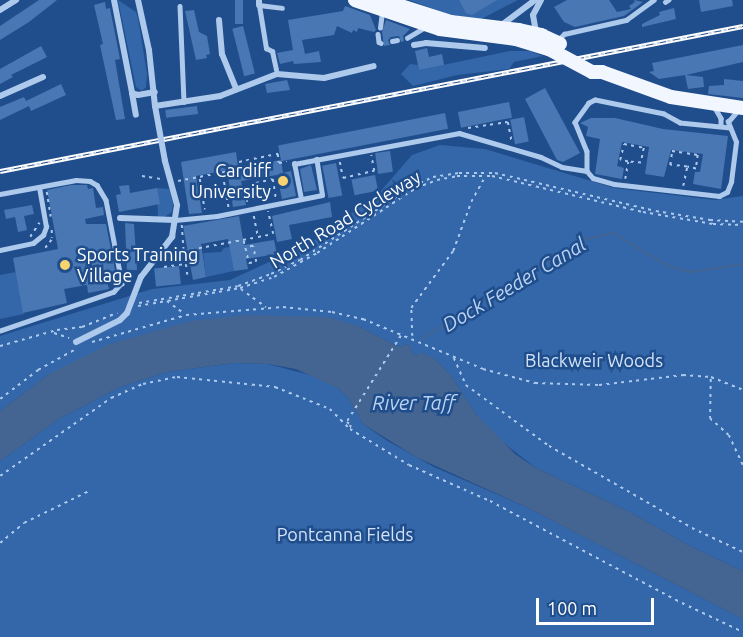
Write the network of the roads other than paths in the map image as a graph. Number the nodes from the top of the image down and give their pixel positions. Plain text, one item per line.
1 (16, 0) edge
2 (114, 0) edge
3 (138, 0) edge
4 (355, 0) edge
5 (535, 0) edge
6 (541, 0) edge
7 (654, 0) edge
8 (259, 3) edge
9 (180, 6) dead end
10 (282, 8) dead end
11 (0, 10) edge
12 (219, 20) dead end
13 (382, 21) edge
14 (498, 27) junction
15 (536, 33) junction
16 (458, 40) junction
17 (381, 43) dead end
18 (414, 45) dead end
19 (555, 45) junction
20 (485, 48) dead end
21 (374, 66) dead end
22 (276, 70) dead end
23 (44, 76) dead end
24 (236, 89) junction
25 (155, 92) junction
26 (132, 93) junction
27 (0, 96) edge
28 (184, 102) junction
29 (713, 105) junction
30 (155, 106) junction
31 (741, 108) edge
32 (136, 115) dead end
33 (721, 125) junction
34 (730, 128) junction
35 (316, 159) junction
36 (587, 171) junction
37 (39, 188) junction
38 (0, 194) edge
39 (301, 199) junction
40 (120, 218) joint
41 (110, 220) junction
42 (175, 220) junction
43 (0, 250) edge
44 (0, 330) edge
45 (77, 345) road end

1 - 11 street
2 - 26 street
3 - 25 street
4 - 13 main road
5 - 14 street
6 - 15 street
7 - 19 lane
8 - 10 lane
8 - 22 street
9 - 28 lane
12 - 24 street
13 - 14 main road
13 - 16 main road
13 - 17 lane
14 - 15 main road
15 - 19 main road
16 - 18 street
16 - 19 main road
16 - 20 street
19 - 29 main road
21 - 24 street
23 - 27 street
24 - 28 street
25 - 26 street
25 - 30 street
26 - 32 street
28 - 30 street
29 - 31 main road
29 - 33 lane
30 - 42 street, bridge
31 - 34 lane
33 - 34 lane
33 - 36 lane
34 - 36 lane
35 - 36 lane
35 - 39 lane
35 - 39 lane
37 - 38 lane
37 - 41 lane
37 - 43 lane
39 - 42 lane
40 - 41 lane
40 - 42 street
41 - 44 lane
42 - 45 street

